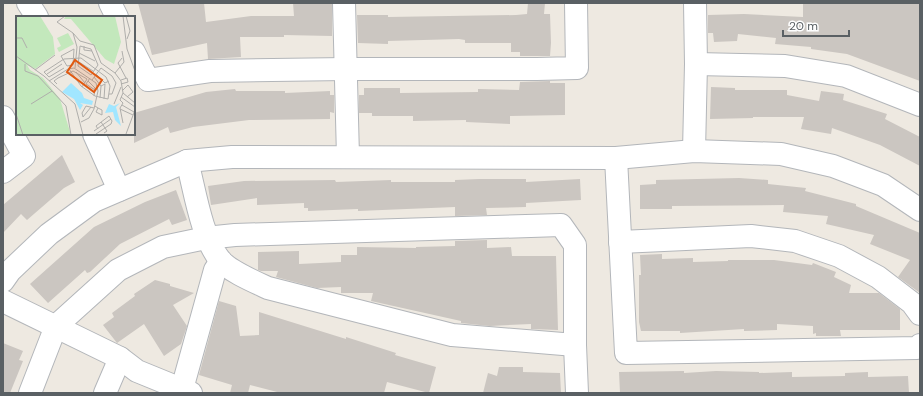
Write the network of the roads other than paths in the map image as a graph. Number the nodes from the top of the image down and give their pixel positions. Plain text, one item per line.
1 (28, 3) edge
2 (110, 3) edge
3 (344, 3) edge
4 (576, 3) edge
5 (695, 3) edge
6 (36, 16) edge
7 (116, 16) edge
8 (135, 54) edge
9 (696, 64) junction
10 (346, 69) junction
11 (920, 104) edge
12 (3, 117) edge
13 (94, 135) edge
14 (694, 151) junction
15 (348, 157) junction
16 (616, 158) junction
17 (187, 161) junction
18 (3, 172) edge
19 (119, 190) junction
20 (917, 201) edge
21 (206, 238) junction
22 (620, 242) junction
23 (221, 261) junction
24 (3, 281) edge
25 (3, 301) edge
26 (920, 314) edge
27 (56, 326) junction
28 (575, 345) junction
29 (920, 345) edge
30 (120, 358) junction
31 (186, 391) edge
32 (30, 393) edge
33 (105, 393) edge
34 (577, 393) edge

1 - 6 street
2 - 7 street
3 - 10 street
4 - 10 street
5 - 9 street
8 - 10 street
9 - 11 street
9 - 14 street
10 - 15 street
12 - 18 street
13 - 19 street
14 - 16 street
14 - 20 street
15 - 16 street
15 - 17 street
16 - 22 street
17 - 19 street
17 - 21 street
19 - 24 street
21 - 23 street
21 - 27 street
21 - 28 street
22 - 26 street
22 - 29 street
23 - 28 street
23 - 31 street
25 - 27 street
27 - 30 street
27 - 32 street
28 - 34 street
30 - 31 street
30 - 33 street

